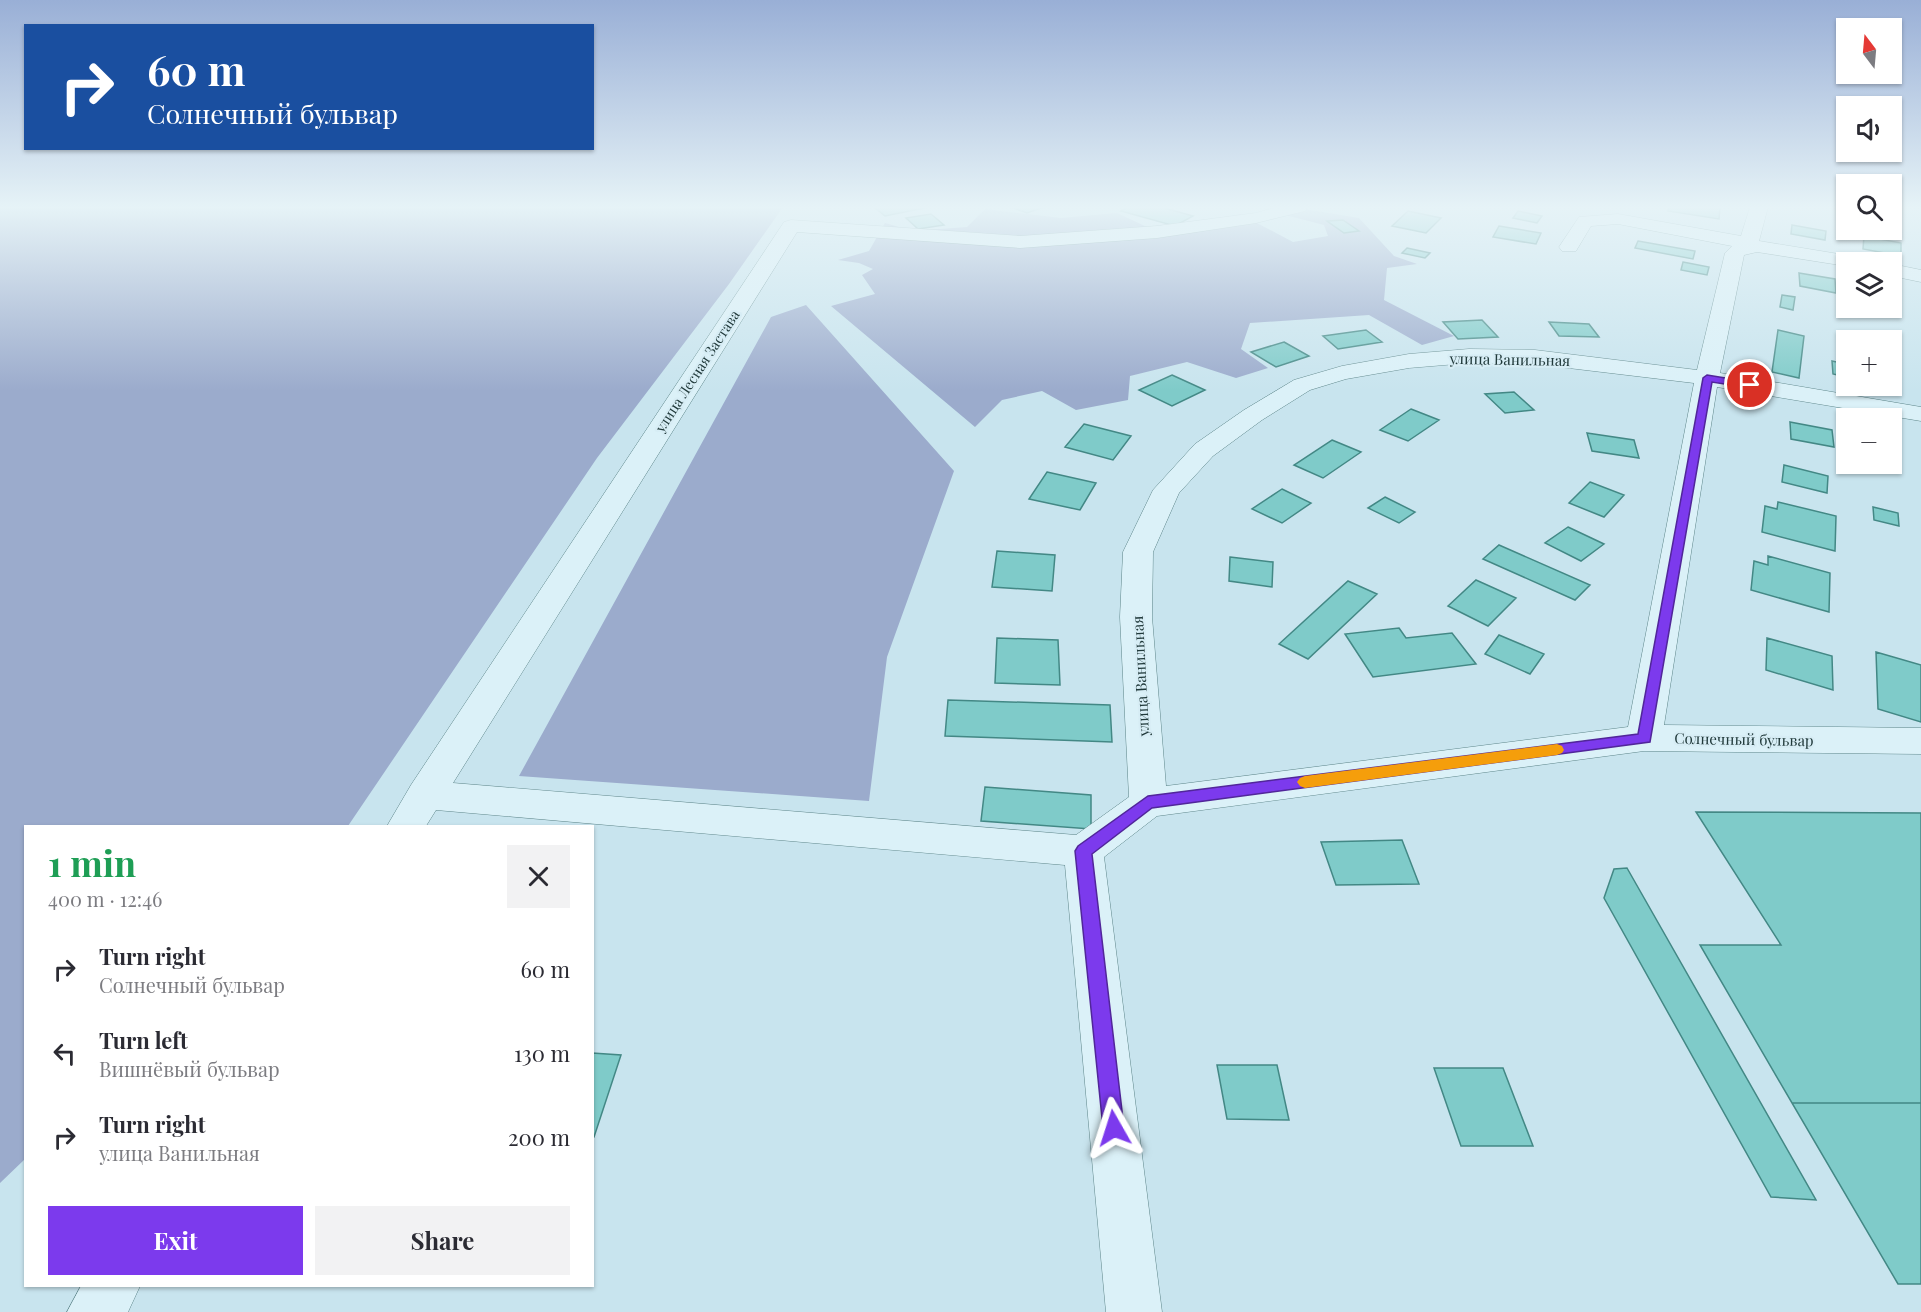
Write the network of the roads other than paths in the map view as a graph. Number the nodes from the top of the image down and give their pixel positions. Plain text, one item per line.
1 (763, 268) edge
2 (1732, 268) edge
3 (1902, 272) edge
4 (1921, 276) edge
5 (1707, 378) junction
6 (1921, 414) edge
7 (1644, 738) junction
8 (1921, 741) edge
9 (1148, 802) junction
10 (415, 811) edge
11 (1083, 851) junction
12 (111, 1287) edge
13 (95, 1312) edge
14 (1134, 1312) edge

1 - 10 street, улица Лесная Застава
2 - 5 street
3 - 4 street
5 - 6 street, улица Ванильная
5 - 7 street
5 - 9 street, улица Ванильная
7 - 8 street, Солнечный бульвар
7 - 9 street, Солнечный бульвар
9 - 11 street, Солнечный бульвар
10 - 11 street
11 - 14 street
12 - 13 street

